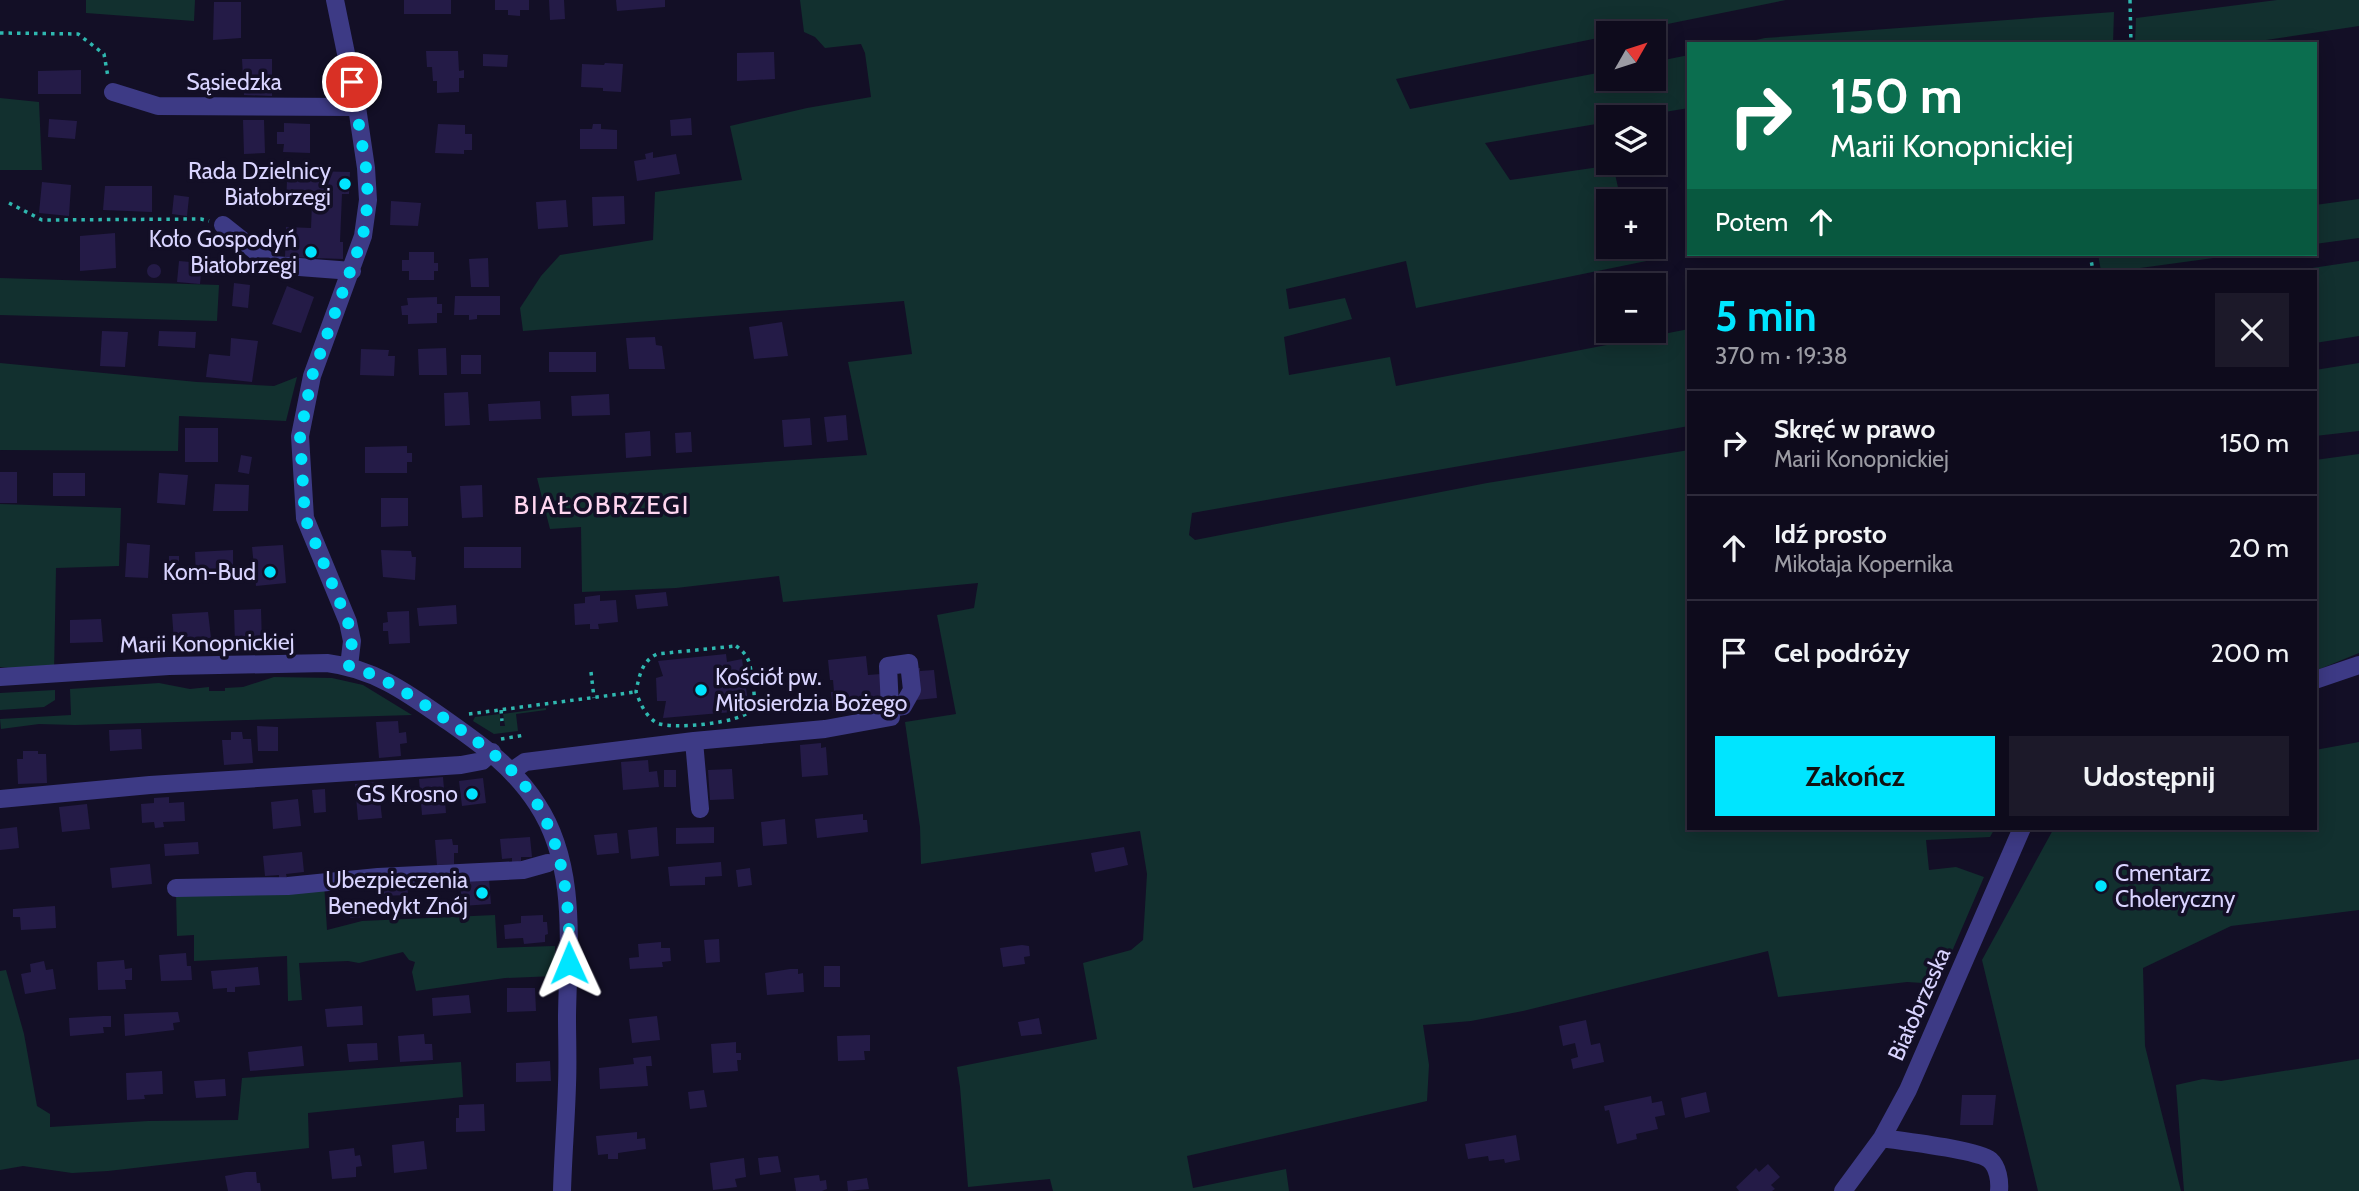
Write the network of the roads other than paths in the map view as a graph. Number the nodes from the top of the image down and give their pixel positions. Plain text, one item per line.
1 (334, 0) edge
2 (113, 92) road end
3 (357, 107) junction
4 (223, 225) road end
5 (352, 271) junction
6 (349, 666) junction
7 (2359, 666) edge
8 (0, 677) edge
9 (2317, 679) edge
10 (890, 708) dead end
11 (694, 741) junction
12 (493, 746) junction
13 (512, 771) junction
14 (0, 799) edge
15 (700, 809) dead end
16 (2021, 830) edge
17 (548, 863) dead end
18 (176, 888) dead end
19 (1882, 1138) junction
20 (562, 1191) edge
21 (1843, 1191) edge
22 (1999, 1191) edge

1 - 3 street
2 - 3 street, Sąsiedzka
3 - 5 street
4 - 5 street
5 - 6 street
6 - 8 street, Marii Konopnickiej
6 - 12 street, Marii Konopnickiej
7 - 9 street
10 - 11 street
11 - 13 street
11 - 15 street
12 - 13 street, Marii Konopnickiej
12 - 14 street
13 - 20 street, Marii Konopnickiej
16 - 19 street, Białobrzeska
17 - 18 street
19 - 21 street, Białobrzeska
19 - 22 street

